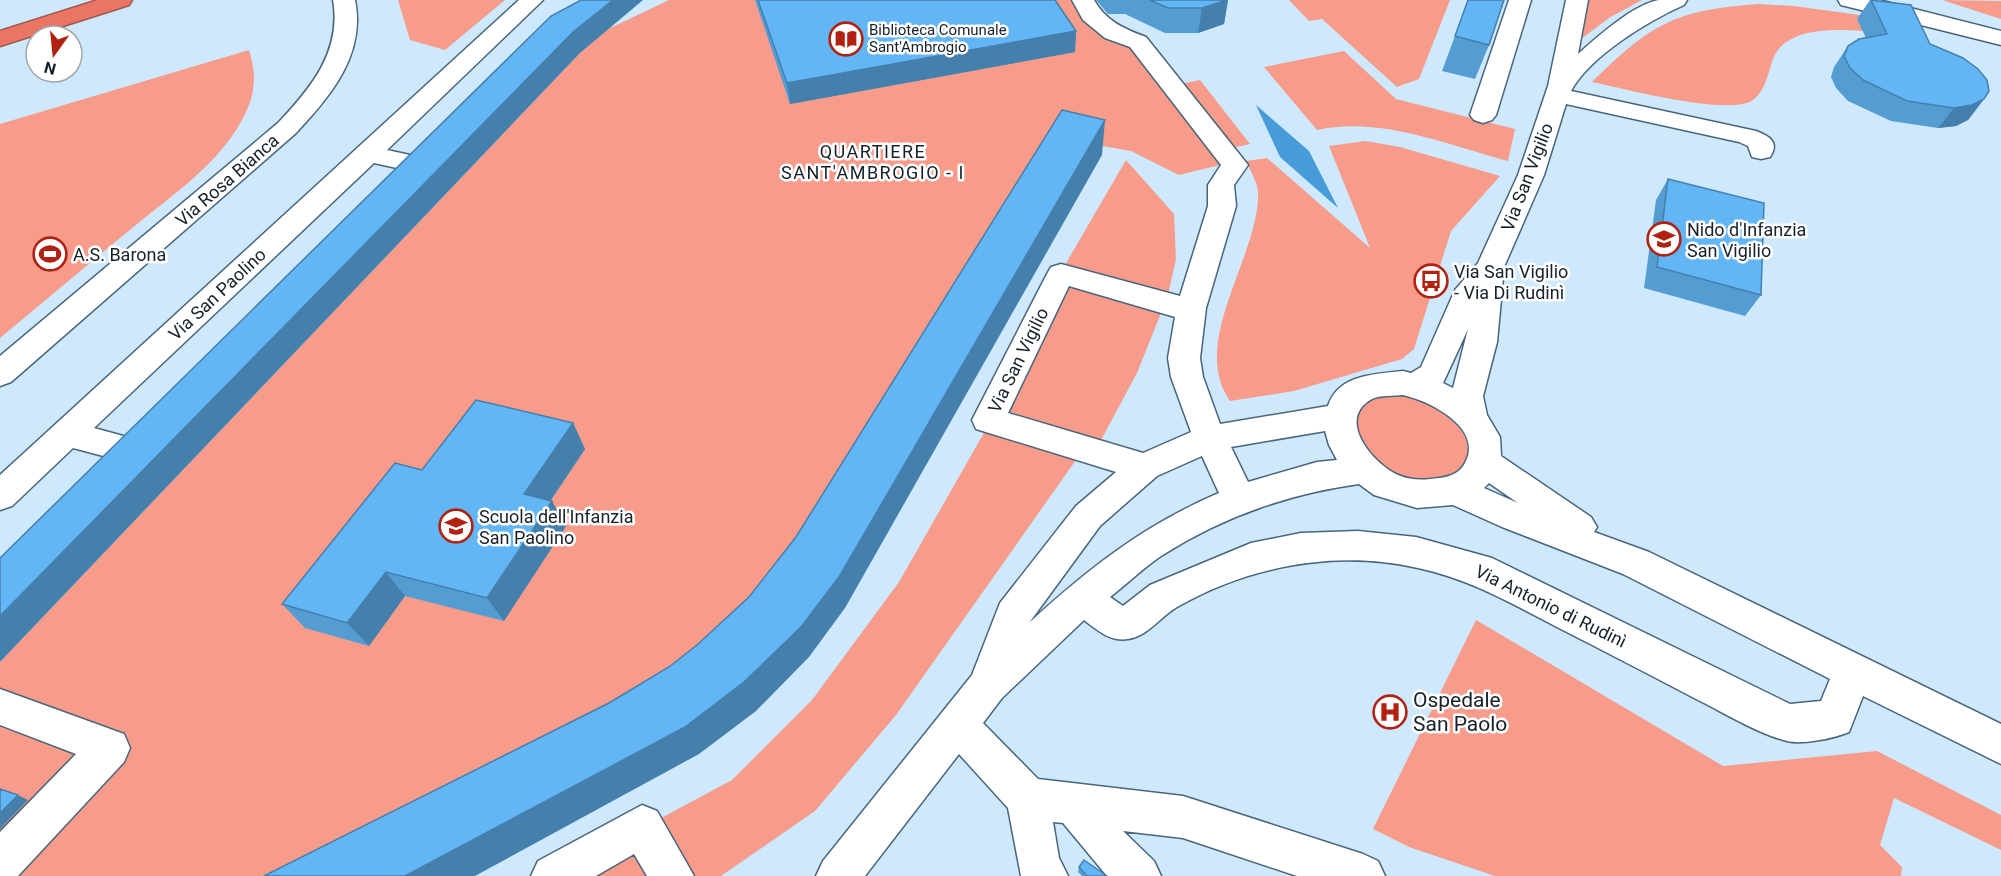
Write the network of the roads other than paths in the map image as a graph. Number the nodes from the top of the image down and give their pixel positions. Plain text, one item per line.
1 (108, 0) edge
2 (121, 0) edge
3 (344, 0) edge
4 (532, 0) edge
5 (1083, 0) edge
6 (1520, 0) edge
7 (1577, 0) edge
8 (1676, 0) edge
9 (1849, 0) edge
10 (1915, 0) edge
11 (0, 26) edge
12 (2001, 32) edge
13 (2001, 38) edge
14 (0, 39) edge
15 (1558, 90) junction
16 (1483, 115) dead end
17 (1761, 151) dead end
18 (368, 153) junction
19 (391, 188) edge
20 (1490, 267) junction
21 (1191, 308) junction
22 (0, 374) edge
23 (1416, 385) junction
24 (1339, 417) junction
25 (1472, 418) junction
26 (67, 434) junction
27 (1211, 438) junction
28 (1483, 461) junction
29 (1145, 467) junction
30 (1363, 470) junction
31 (101, 474) edge
32 (1454, 490) junction
33 (0, 496) edge
34 (1239, 499) junction
35 (1636, 563) junction
36 (1082, 598) junction
37 (1852, 671) junction
38 (988, 685) junction
39 (0, 707) edge
40 (957, 724) junction
41 (2001, 745) edge
42 (1028, 798) junction
43 (1074, 804) junction
44 (0, 863) edge
45 (553, 876) edge
46 (672, 876) edge
47 (838, 876) edge
48 (1046, 876) edge
49 (1139, 876) edge
50 (1363, 876) edge

1 - 11 highway
2 - 14 highway
3 - 22 street, Via Rosa Bianca
4 - 18 street, Via San Paolino
5 - 21 street
6 - 16 street
7 - 15 street, Via San Vigilio
8 - 15 street, Via San Vigilio
9 - 13 street
10 - 12 street
15 - 17 street
15 - 20 street, Via San Vigilio
18 - 19 street
18 - 26 street, Via San Paolino
20 - 23 street, Via San Vigilio
20 - 25 street, Via San Vigilio
21 - 27 street
21 - 29 street, Via San Vigilio
23 - 24 street
23 - 25 street
24 - 27 street
24 - 30 street
25 - 28 street
26 - 31 street
26 - 33 street, Via San Paolino
27 - 29 street
27 - 34 street
28 - 32 street
28 - 35 street
29 - 38 street
30 - 32 street
30 - 34 street
32 - 35 street
34 - 36 street
35 - 37 street
36 - 37 street, Via Antonio di Rudinì
36 - 38 street
37 - 41 street
38 - 40 street
39 - 44 street
40 - 42 street
40 - 47 street
42 - 43 street
42 - 48 street
43 - 49 street
43 - 50 street
45 - 46 street

